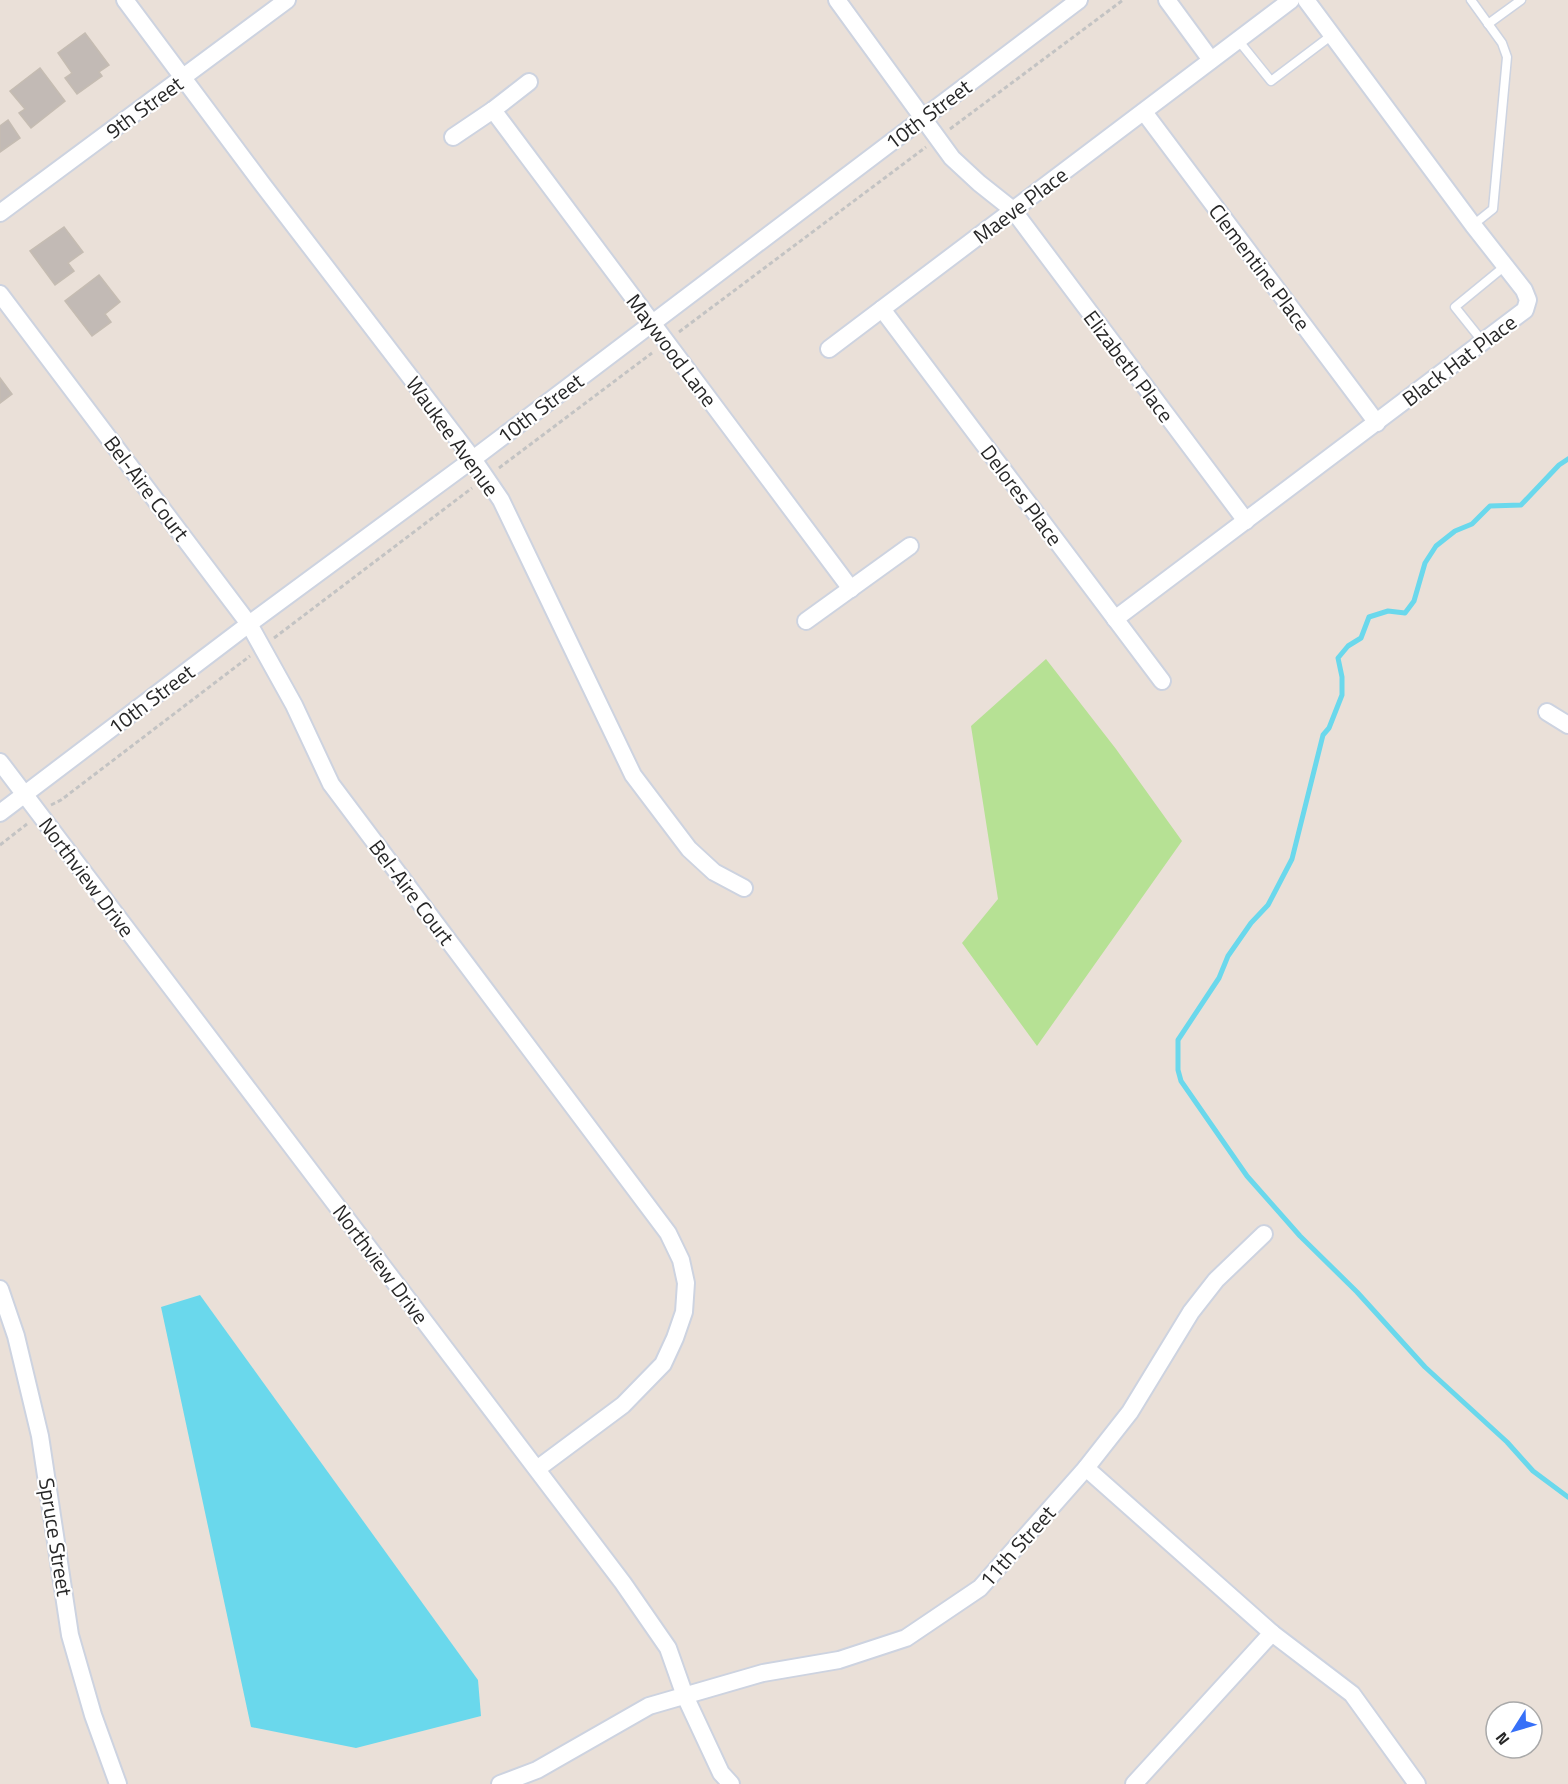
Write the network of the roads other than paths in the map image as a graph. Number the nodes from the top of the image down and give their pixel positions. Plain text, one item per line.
1 (125, 0) edge
2 (287, 0) edge
3 (837, 0) edge
4 (1078, 0) edge
5 (1167, 0) edge
6 (1291, 0) edge
7 (1306, 0) edge
8 (1471, 0) edge
9 (1521, 0) edge
10 (1488, 24) junction
11 (1332, 35) junction
12 (1238, 40) junction
13 (1211, 60) junction
14 (183, 78) junction
15 (529, 82) dead end
16 (493, 110) junction
17 (1144, 112) junction
18 (924, 117) junction
19 (453, 137) dead end
20 (1013, 210) junction
21 (0, 213) edge
22 (1473, 225) junction
23 (1505, 266) junction
24 (0, 294) edge
25 (882, 309) junction
26 (652, 323) junction
27 (1483, 342) junction
28 (829, 349) dead end
29 (1377, 423) junction
30 (473, 459) junction
31 (1246, 521) junction
32 (910, 546) dead end
33 (851, 589) junction
34 (1115, 619) junction
35 (806, 621) dead end
36 (249, 624) junction
37 (1162, 681) dead end
38 (1547, 712) dead end
39 (1568, 725) edge
40 (0, 762) edge
41 (25, 795) junction
42 (0, 813) edge
43 (744, 888) dead end
44 (1264, 1234) dead end
45 (0, 1289) edge
46 (1086, 1468) junction
47 (537, 1469) junction
48 (1272, 1633) junction
49 (685, 1696) junction
50 (118, 1784) edge
51 (500, 1784) edge
52 (731, 1784) edge
53 (1134, 1784) edge
54 (1417, 1784) edge

1 - 14 street, Waukee Avenue
2 - 14 street, 9th Street
3 - 18 street, Elizabeth Place
4 - 18 street, 10th Street
5 - 13 street
6 - 12 street, Maeve Place
7 - 11 street, Black Hat Place
8 - 10 lane
9 - 10 lane
10 - 22 lane
11 - 12 lane
11 - 22 street, Black Hat Place
12 - 13 street, Maeve Place
13 - 17 street, Maeve Place
14 - 21 street, 9th Street
14 - 30 street, Waukee Avenue
15 - 16 street
16 - 19 street
16 - 26 street, Maywood Lane
17 - 20 street, Maeve Place
17 - 29 street, Clementine Place
18 - 20 street, Elizabeth Place
18 - 26 street, 10th Street
20 - 25 street, Maeve Place
20 - 31 street, Elizabeth Place
22 - 23 street, Black Hat Place
23 - 27 street, Black Hat Place
23 - 27 lane
24 - 36 street, Bel-Aire Court
25 - 28 street, Maeve Place
25 - 34 street, Delores Place
26 - 30 street, 10th Street
26 - 33 street, Maywood Lane
27 - 29 street, Black Hat Place
29 - 31 street, Black Hat Place
30 - 36 street, 10th Street
30 - 43 street, Waukee Avenue
31 - 34 street, Black Hat Place
32 - 33 street
33 - 35 street
34 - 37 street, Delores Place
36 - 41 street, 10th Street
36 - 47 street, Bel-Aire Court
38 - 39 street
40 - 41 street, Northview Drive
41 - 42 street, 10th Street
41 - 47 street, Northview Drive
44 - 46 street, 11th Street
45 - 50 street, Spruce Street
46 - 48 street
46 - 49 street, 11th Street
47 - 49 street, Northview Drive
48 - 53 street
48 - 54 street
49 - 51 street, 11th Street
49 - 52 street, Northview Drive

